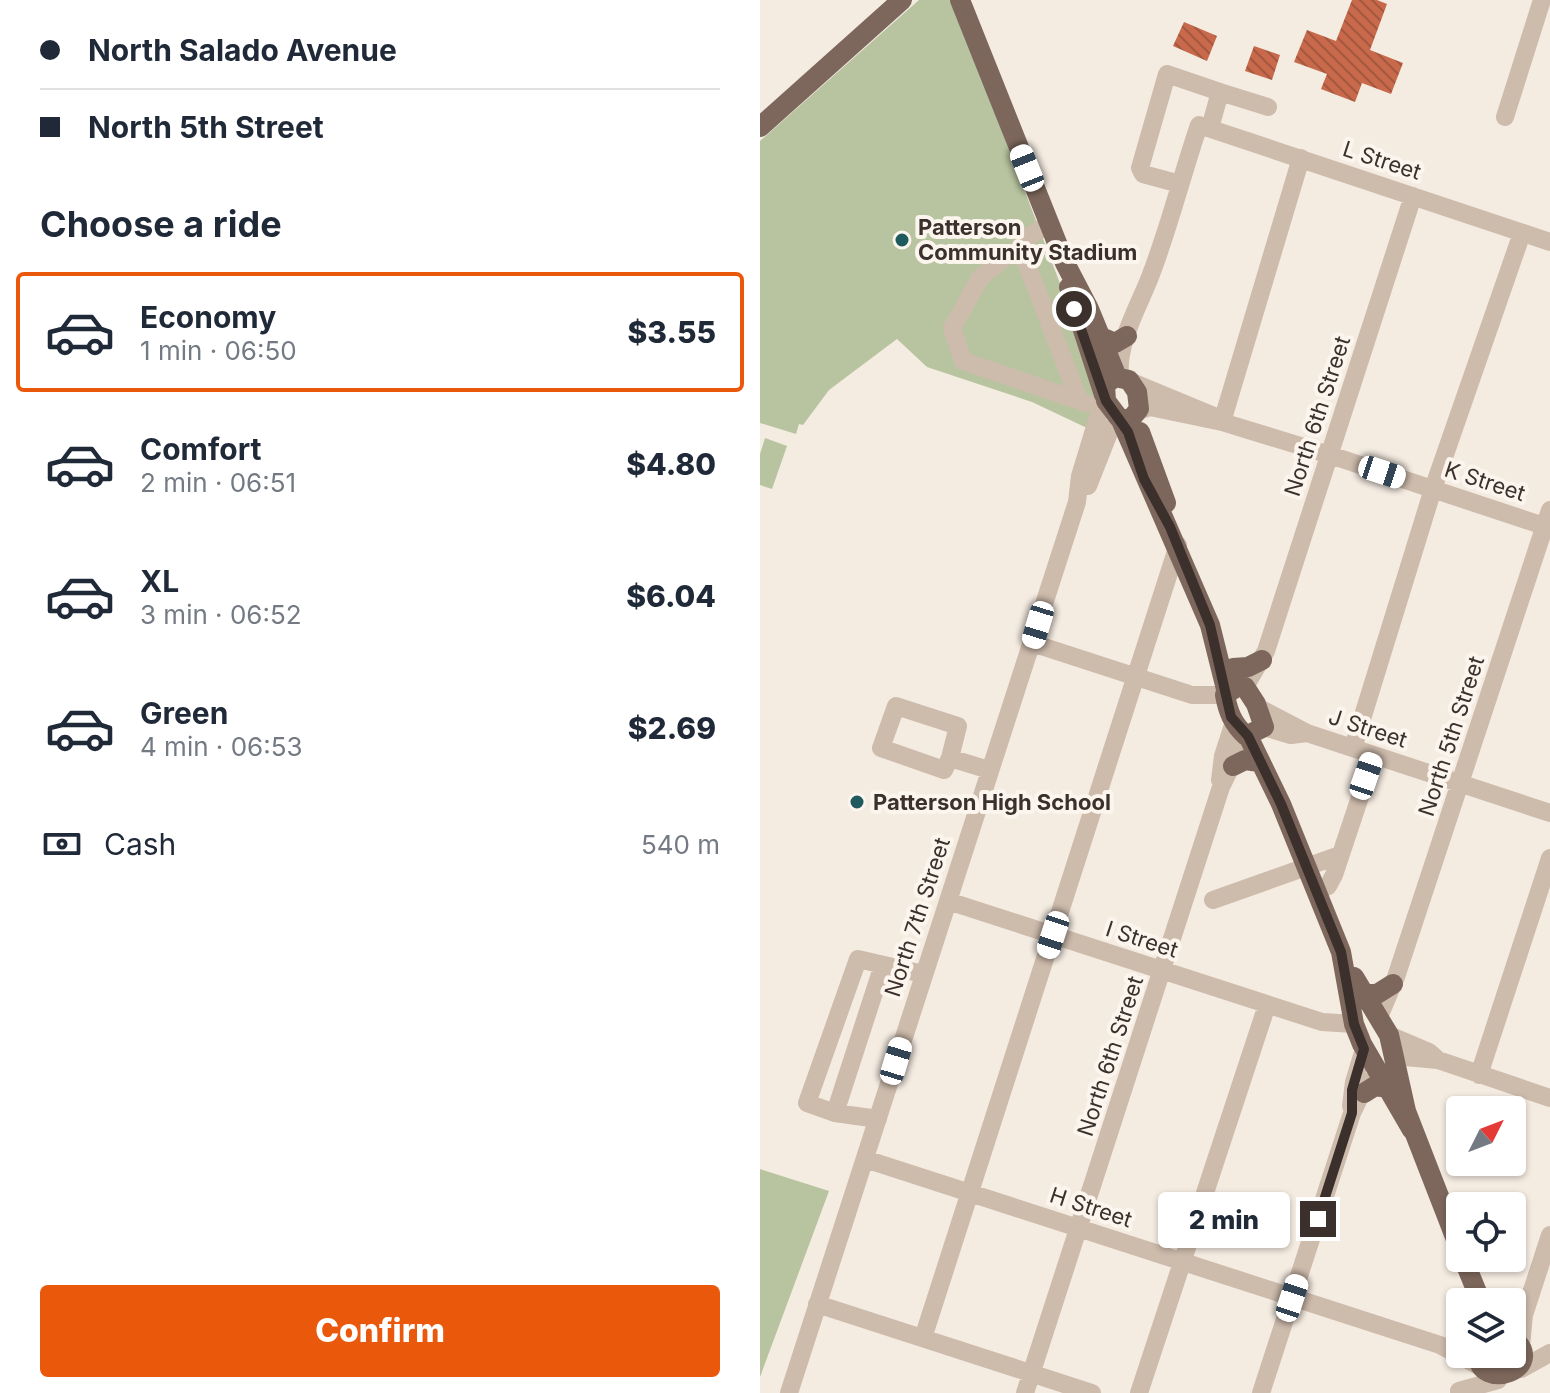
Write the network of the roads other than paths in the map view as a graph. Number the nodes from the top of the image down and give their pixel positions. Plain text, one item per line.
1 (902, 0) edge
2 (960, 0) edge
3 (1542, 0) edge
4 (1220, 92) junction
5 (1268, 107) dead end
6 (1505, 117) dead end
7 (1204, 126) junction
8 (760, 127) edge
9 (1301, 158) junction
10 (1180, 184) junction
11 (1413, 196) junction
12 (1049, 224) junction
13 (1522, 233) junction
14 (1550, 242) edge
15 (1014, 254) junction
16 (1065, 263) junction
17 (1149, 280) junction
18 (1127, 336) junction
19 (1101, 337) junction
20 (1124, 379) junction
21 (1093, 399) junction
22 (1129, 415) junction
23 (1222, 422) junction
24 (1330, 455) junction
25 (1433, 489) junction
26 (1077, 502) junction
27 (1548, 521) edge
28 (1174, 536) junction
29 (1210, 625) junction
30 (1032, 643) junction
31 (1264, 656) junction
32 (1233, 668) junction
33 (1136, 677) junction
34 (1235, 690) junction
35 (1192, 695) junction
36 (1250, 723) junction
37 (1353, 748) junction
38 (1374, 755) junction
39 (950, 758) dead end
40 (1259, 762) junction
41 (1233, 766) junction
42 (989, 770) junction
43 (1460, 784) junction
44 (1221, 787) junction
45 (1281, 804) junction
46 (1550, 813) edge
47 (1340, 855) junction
48 (1550, 858) edge
49 (1306, 865) junction
50 (1317, 891) junction
51 (1213, 900) dead end
52 (948, 901) junction
53 (1053, 935) junction
54 (1341, 952) junction
55 (883, 965) junction
56 (1163, 971) junction
57 (923, 974) junction
58 (1395, 980) junction
59 (1364, 994) junction
60 (1267, 1005) junction
61 (1375, 1040) junction
62 (1479, 1075) junction
63 (1389, 1088) junction
64 (1364, 1093) junction
65 (1550, 1098) edge
66 (835, 1113) junction
67 (1352, 1113) junction
68 (878, 1119) junction
69 (1412, 1130) junction
70 (865, 1159) junction
71 (970, 1193) junction
72 (1446, 1215) edge
73 (1079, 1229) junction
74 (1550, 1235) edge
75 (1183, 1262) junction
76 (1292, 1298) junction
77 (817, 1304) junction
78 (1526, 1308) edge
79 (923, 1338) junction
80 (1440, 1345) junction
81 (1446, 1346) edge
82 (1446, 1347) edge
83 (1499, 1368) edge
84 (1032, 1373) junction
85 (1457, 1392) edge
86 (789, 1393) edge
87 (1025, 1393) edge
88 (1092, 1393) edge
89 (1139, 1393) edge
90 (1261, 1393) edge

1 - 8 main road
2 - 12 main road
3 - 6 street
4 - 5 street
4 - 7 street
4 - 10 street
7 - 9 street, L Street
7 - 10 street
9 - 11 street, L Street
9 - 23 street
10 - 17 street
11 - 13 street, L Street
11 - 24 street, North 6th Street
12 - 15 street
12 - 16 main road
13 - 14 street, L Street
13 - 25 street
15 - 21 street
15 - 21 street
16 - 19 main road
16 - 21 main road
17 - 18 street
17 - 20 street
18 - 19 main road
18 - 20 street
19 - 20 main road
20 - 21 main road
20 - 22 main road
20 - 23 street, K Street
21 - 22 main road
21 - 26 street, North 7th Street
22 - 23 street, K Street
22 - 26 street, North 7th Street
22 - 28 main road
23 - 24 street, K Street
24 - 25 street, K Street
24 - 31 street, North 6th Street
25 - 27 street, K Street
25 - 37 street
26 - 30 street, North 7th Street
27 - 43 street, North 5th Street
28 - 29 main road
28 - 33 street
29 - 32 main road
29 - 34 main road
30 - 33 street, J Street
30 - 42 street, North 7th Street
31 - 32 main road
31 - 34 street, North 6th Street
31 - 36 street, North 6th Street
32 - 34 main road
33 - 35 street, J Street
33 - 53 street
34 - 35 street, J Street
34 - 36 main road
34 - 36 main road
35 - 36 street, J Street
36 - 37 street, J Street
36 - 40 main road
36 - 41 street, North 6th Street
36 - 44 street
36 - 45 main road
37 - 38 street, J Street
38 - 43 street, J Street
38 - 47 street
39 - 42 street
40 - 41 main road
40 - 45 main road
41 - 44 street, North 6th Street
42 - 52 street, North 7th Street
43 - 46 street, J Street
43 - 58 street, North 5th Street
44 - 56 street, North 6th Street
45 - 49 main road
47 - 49 street
47 - 50 street
48 - 62 street
49 - 50 main road
49 - 51 street
50 - 54 main road
52 - 53 street, I Street
52 - 57 street, North 7th Street
53 - 56 street, I Street
53 - 71 street
54 - 59 main road
54 - 61 main road
55 - 57 street
55 - 66 street
55 - 66 street
56 - 60 street, I Street
56 - 73 street, North 6th Street
57 - 68 street, North 7th Street
58 - 59 main road
58 - 61 street, North 5th Street
59 - 61 main road
60 - 61 street, I Street
60 - 75 street
61 - 62 street, I Street
61 - 63 main road
61 - 64 street, North 5th Street
61 - 67 street, North 5th Street
61 - 69 main road
62 - 65 street, I Street
63 - 64 main road
63 - 69 main road
64 - 67 street, North 5th Street
66 - 68 street
67 - 76 street, North 5th Street
68 - 70 street, North 7th Street
69 - 72 main road
70 - 71 street, H Street
70 - 77 street, North 7th Street
71 - 73 street, H Street
71 - 79 street
73 - 75 street, H Street
73 - 84 street, North 6th Street
74 - 78 street
75 - 76 street, H Street
75 - 89 street
76 - 80 street, H Street
76 - 90 street, North 5th Street
77 - 79 street
77 - 86 street, North 7th Street
79 - 84 street
80 - 81 street, H Street
80 - 82 street, H Street
83 - 85 street
84 - 87 street, North 6th Street
84 - 88 street

